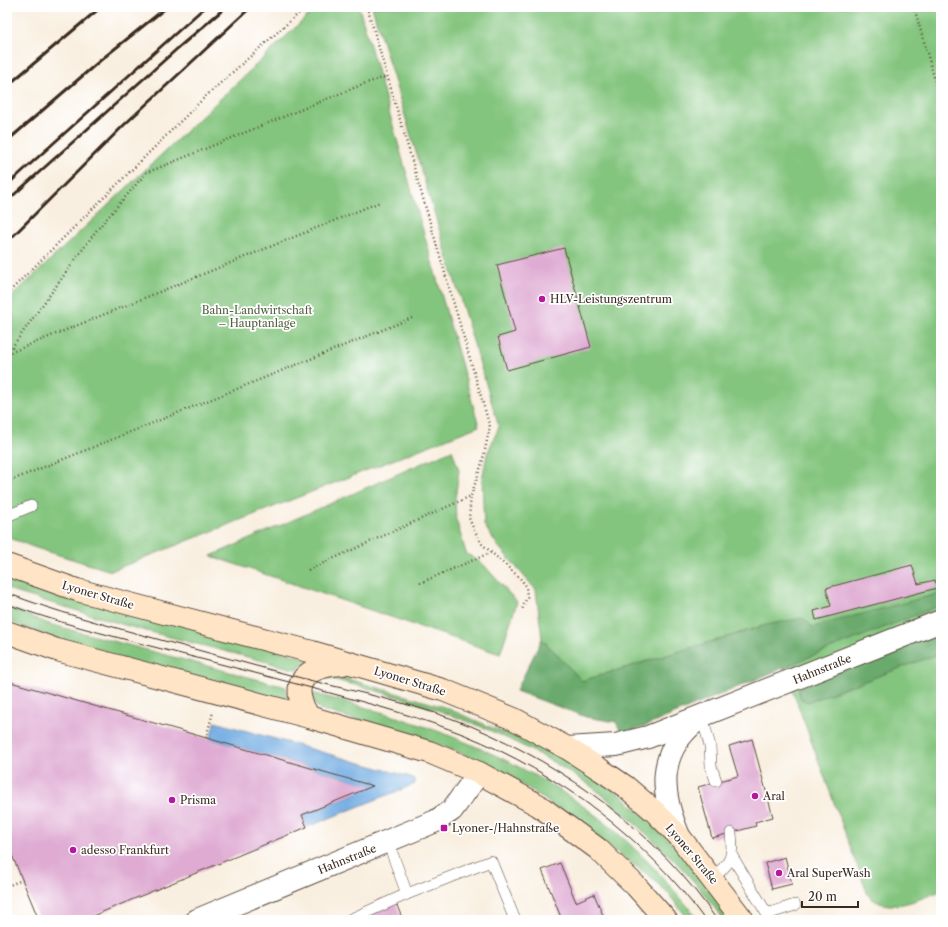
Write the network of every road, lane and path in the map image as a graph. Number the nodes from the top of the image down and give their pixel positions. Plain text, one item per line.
1 (306, 7) edge
2 (367, 7) edge
3 (914, 7) edge
4 (386, 77) junction
5 (941, 102) edge
6 (380, 202) dead end
7 (7, 294) edge
8 (412, 318) dead end
9 (7, 354) edge
10 (7, 482) edge
11 (471, 496) junction
12 (31, 506) dead end
13 (7, 516) edge
14 (492, 552) junction
15 (7, 565) edge
16 (308, 570) dead end
17 (420, 583) dead end
18 (522, 610) dead end
19 (941, 621) edge
20 (7, 632) edge
21 (348, 663) junction
22 (213, 712) dead end
23 (702, 716) junction
24 (309, 717) junction
25 (206, 738) dead end
26 (566, 748) junction
27 (479, 773) junction
28 (716, 782) dead end
29 (731, 833) dead end
30 (679, 836) junction
31 (388, 842) junction
32 (732, 856) junction
33 (712, 879) junction
34 (22, 880) dead end
35 (7, 886) edge
36 (407, 894) junction
37 (795, 905) dead end
38 (197, 920) edge
39 (349, 920) edge
40 (515, 920) edge
41 (666, 920) edge
42 (743, 920) edge

1 - 7 path
2 - 4 path
3 - 5 path
4 - 9 path
4 - 11 path
6 - 9 path
8 - 10 path
11 - 14 path
11 - 16 path
12 - 13 lane
14 - 17 path
14 - 18 path
15 - 21 main road, Lyoner Straße
19 - 23 street, Hahnstraße
20 - 24 main road
21 - 24 main road
21 - 26 main road, Lyoner Straße
22 - 25 path
23 - 26 street, Hahnstraße
23 - 28 lane
23 - 30 street, Hahnstraße
24 - 27 main road
26 - 30 main road, Lyoner Straße
27 - 31 street, Hahnstraße
27 - 41 main road
29 - 32 lane
30 - 33 main road, Lyoner Straße
31 - 36 lane
31 - 38 street, Hahnstraße
32 - 33 lane
32 - 37 lane
33 - 42 main road, Lyoner Straße
34 - 35 path
36 - 39 lane
36 - 40 lane

